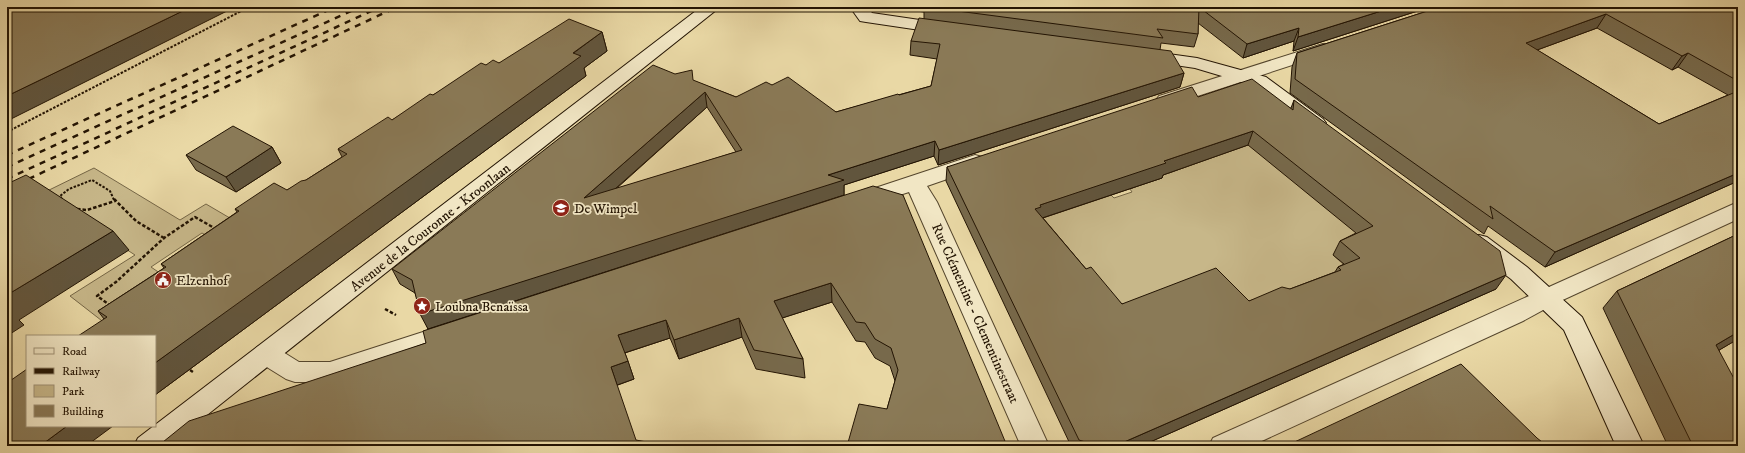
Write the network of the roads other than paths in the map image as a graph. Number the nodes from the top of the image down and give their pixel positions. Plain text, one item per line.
1 (712, 7) edge
2 (858, 7) edge
3 (965, 32) edge
4 (1339, 44) edge
5 (1127, 54) edge
6 (1241, 76) junction
7 (1148, 106) edge
8 (1334, 136) edge
9 (996, 156) edge
10 (914, 182) junction
11 (844, 206) edge
12 (1738, 210) edge
13 (1462, 231) edge
14 (1546, 298) junction
15 (474, 326) edge
16 (266, 354) junction
17 (148, 446) edge
18 (1035, 446) edge
19 (1222, 446) edge
20 (1630, 446) edge

1 - 16 street, Avenue de la Couronne - Kroonlaan
2 - 3 street
4 - 6 street
5 - 6 street
6 - 7 street
6 - 8 street
9 - 10 street
10 - 11 street
10 - 18 street, Rue Clémentine - Clementinestraat
12 - 14 street
13 - 14 street
14 - 19 street
14 - 20 street
15 - 16 street
16 - 17 street, Avenue de la Couronne - Kroonlaan

